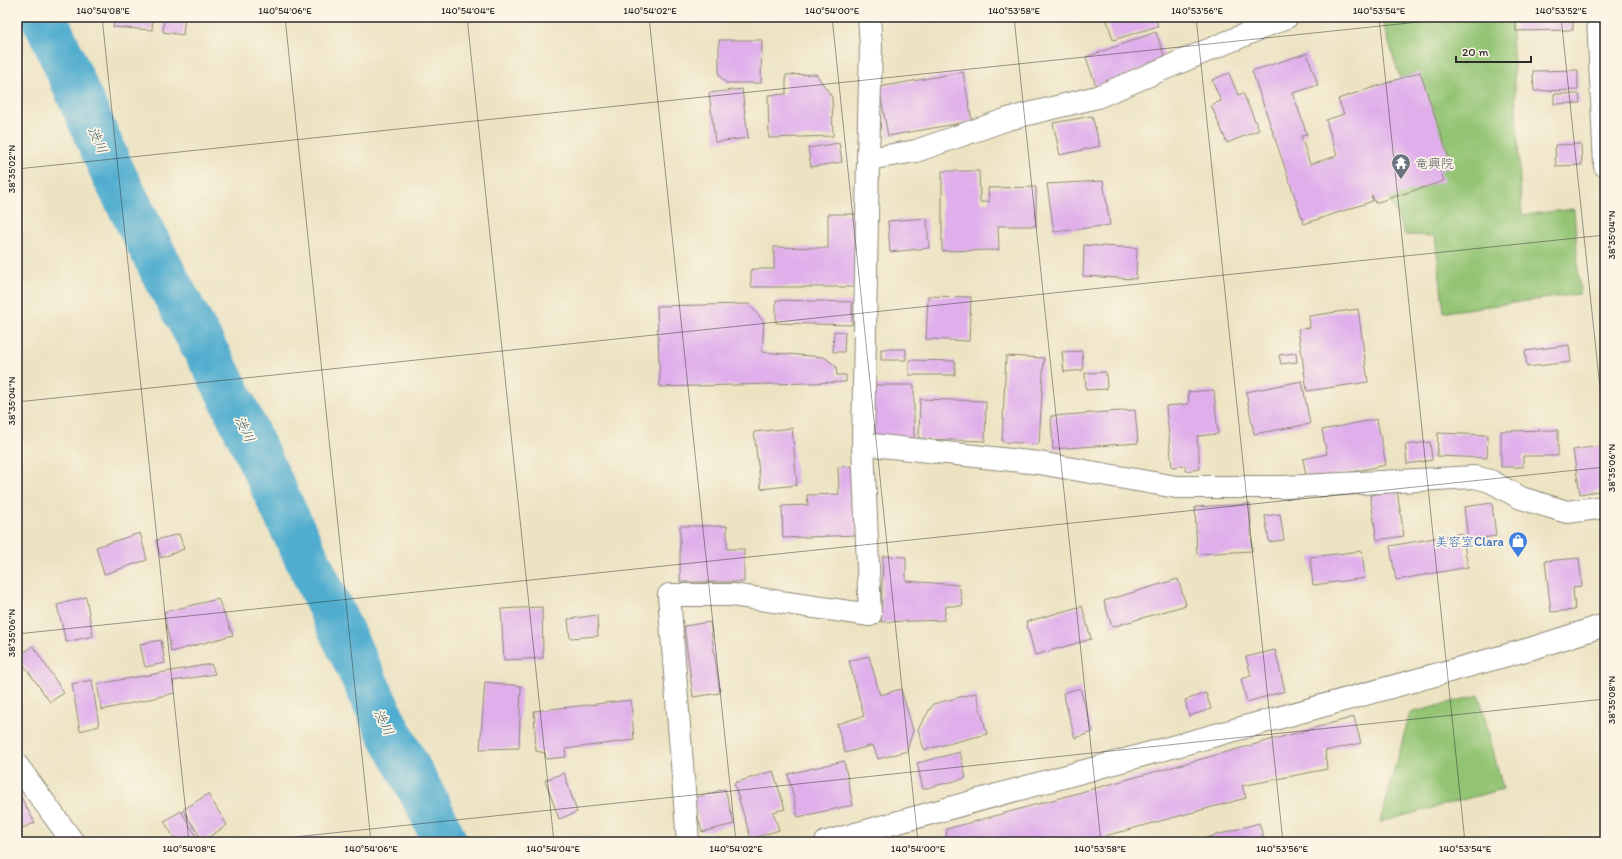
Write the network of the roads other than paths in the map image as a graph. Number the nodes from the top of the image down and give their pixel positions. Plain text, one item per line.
1 (869, 17) edge
2 (1287, 17) edge
3 (1598, 17) edge
4 (868, 159) junction
5 (1605, 166) edge
6 (863, 444) junction
7 (1605, 507) edge
8 (1605, 625) edge
9 (17, 765) edge
10 (73, 842) edge
11 (688, 842) edge
12 (826, 842) edge

1 - 4 street
2 - 4 street
3 - 5 street
4 - 6 street
6 - 7 street
6 - 11 street
8 - 12 street
9 - 10 street

